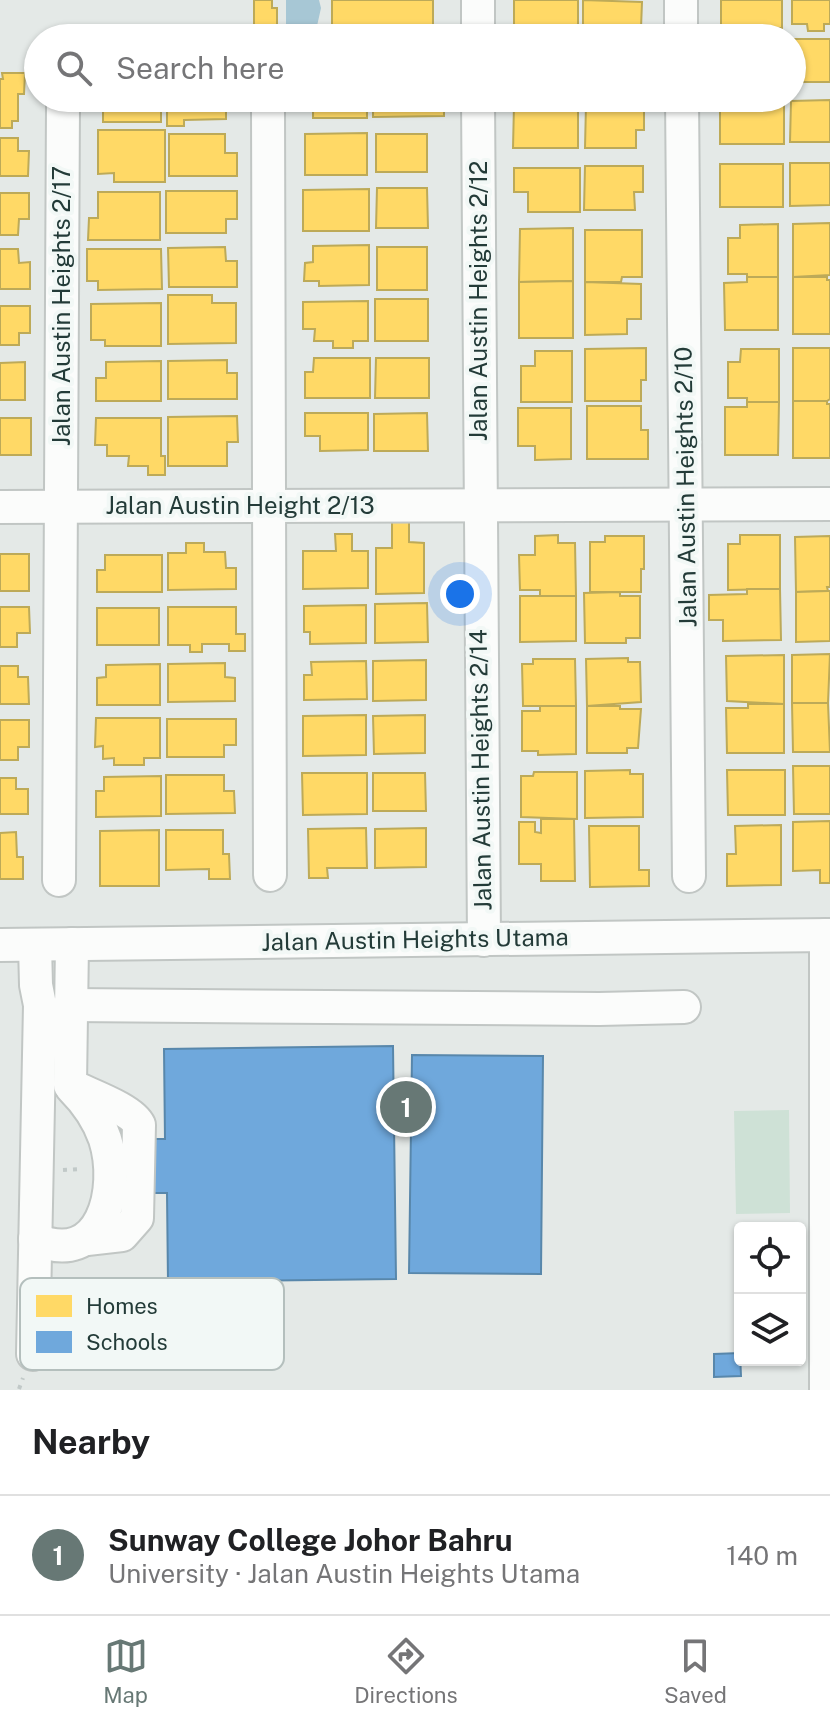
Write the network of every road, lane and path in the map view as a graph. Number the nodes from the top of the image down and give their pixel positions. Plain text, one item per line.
1 (478, 0) edge
2 (681, 0) edge
3 (478, 24) edge
4 (681, 24) edge
5 (63, 112) edge
6 (268, 112) edge
7 (478, 112) edge
8 (682, 112) edge
9 (479, 504) junction
10 (686, 504) junction
11 (830, 504) edge
12 (269, 505) junction
13 (0, 507) edge
14 (61, 507) junction
15 (270, 875) dead end
16 (689, 876) dead end
17 (59, 880) dead end
18 (828, 935) edge
19 (484, 940) junction
20 (72, 944) junction
21 (0, 945) edge
22 (35, 945) junction
23 (70, 1005) junction
24 (684, 1007) dead end
25 (54, 1084) junction
26 (35, 1239) junction
27 (34, 1278) edge
28 (826, 1390) edge

1 - 3 street
2 - 4 street
5 - 14 street, Jalan Austin Heights 2/17
6 - 12 street
7 - 9 street, Jalan Austin Heights 2/12
8 - 10 street, Jalan Austin Heights 2/10
9 - 10 street, Jalan Austin Height 2/13
9 - 12 street, Jalan Austin Height 2/13
9 - 19 street, Jalan Austin Heights 2/14
10 - 11 street, Jalan Austin Height 2/13
10 - 16 street, Jalan Austin Heights 2/10
12 - 14 street, Jalan Austin Height 2/13
12 - 15 street
13 - 14 street, Jalan Austin Height 2/13
14 - 17 street, Jalan Austin Heights 2/17
18 - 19 street, Jalan Austin Heights Utama
18 - 28 street
19 - 20 street, Jalan Austin Heights Utama
20 - 22 street, Jalan Austin Heights Utama
20 - 23 street
21 - 22 street, Jalan Austin Heights Utama
22 - 25 street
23 - 24 street
23 - 25 street
25 - 26 street
25 - 26 street
26 - 27 street

